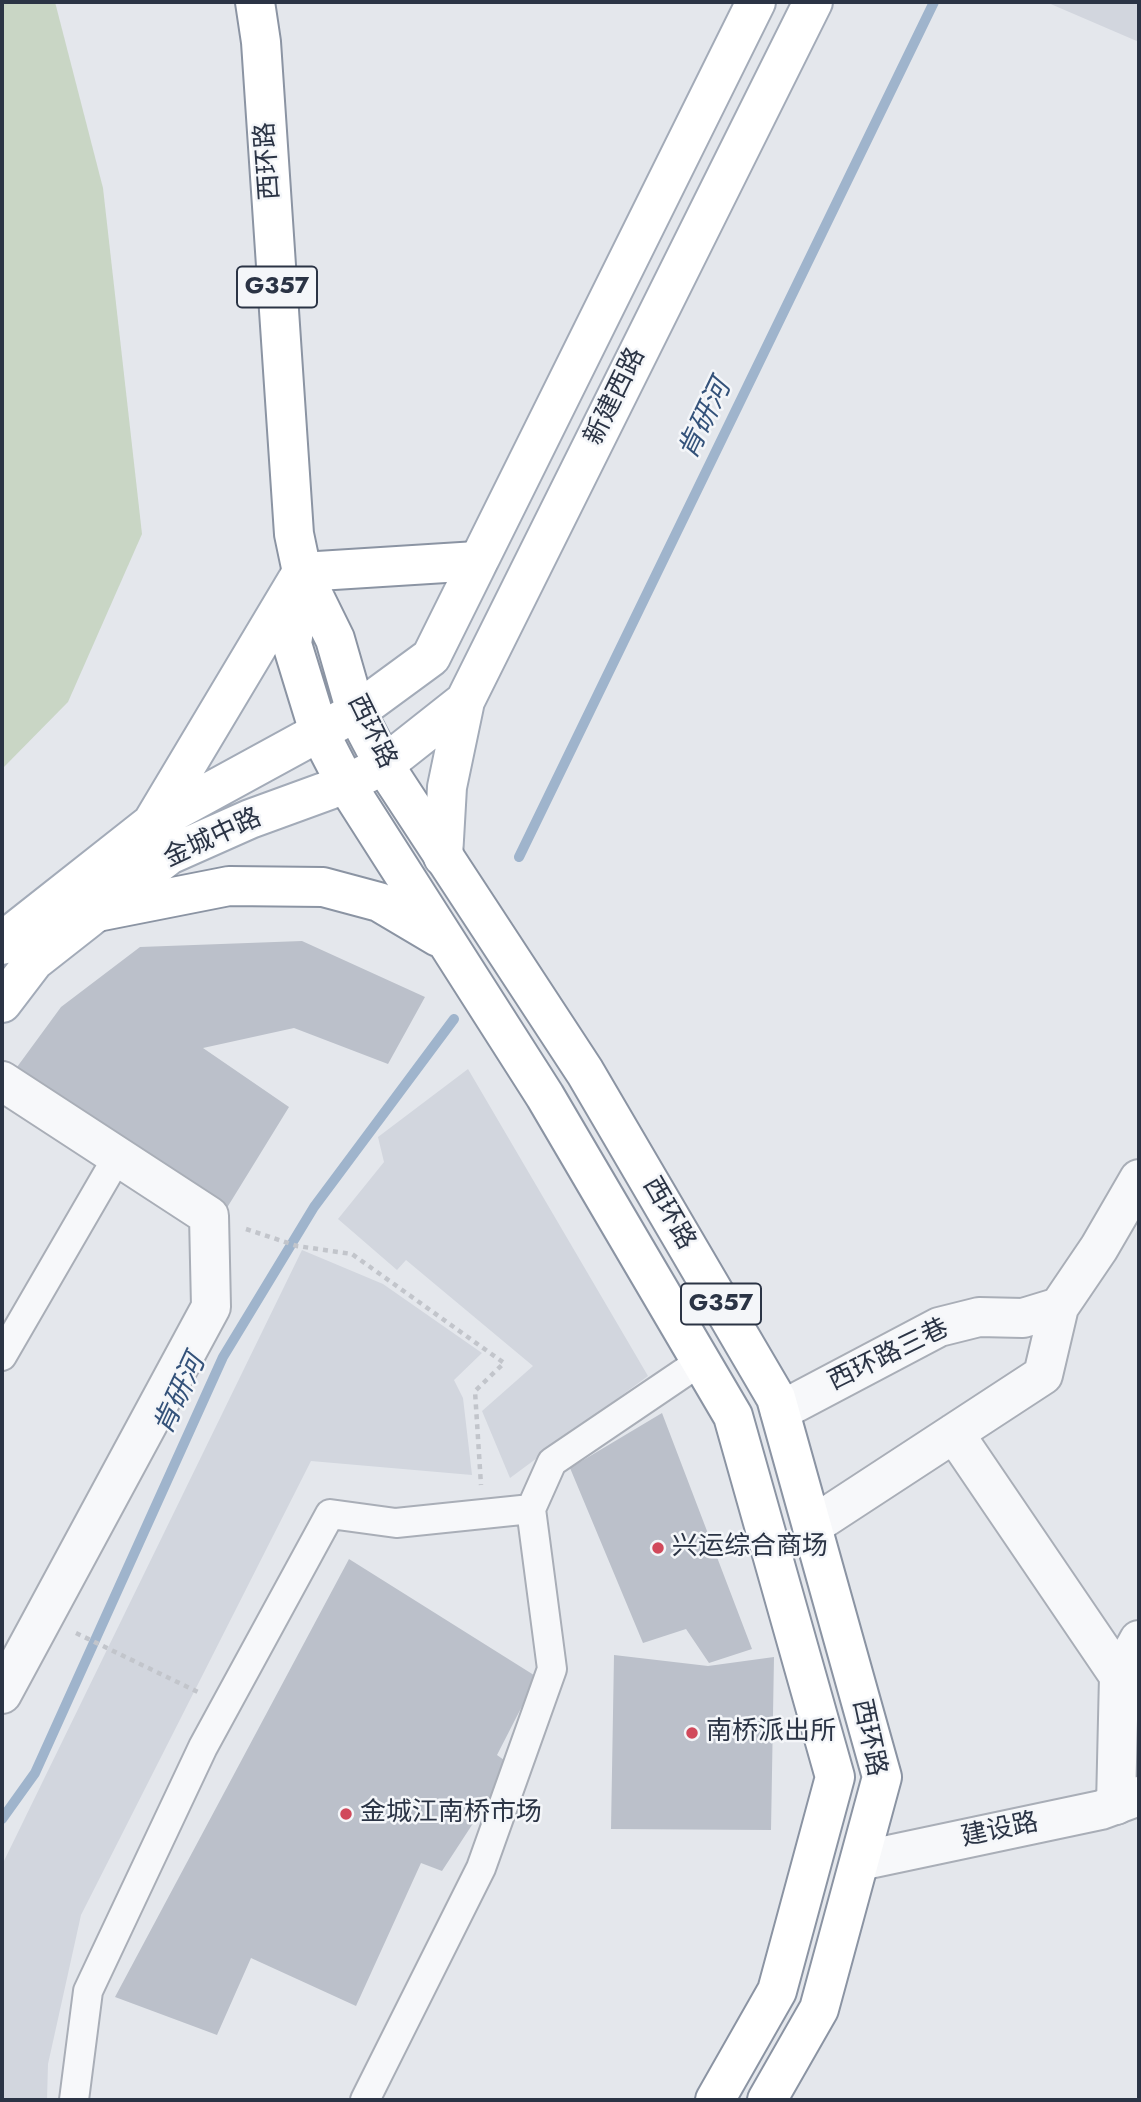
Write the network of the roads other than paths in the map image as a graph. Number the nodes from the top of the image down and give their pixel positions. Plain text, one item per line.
1 (255, 2) edge
2 (756, 2) edge
3 (813, 2) edge
4 (477, 561) junction
5 (302, 572) junction
6 (465, 701) junction
7 (356, 712) junction
8 (318, 732) junction
9 (384, 765) junction
10 (346, 784) junction
11 (151, 824) junction
12 (443, 857) junction
13 (97, 912) junction
14 (443, 940) junction
15 (2, 945) edge
16 (2, 1003) edge
17 (2, 1082) edge
18 (118, 1156) junction
19 (1139, 1179) edge
20 (1059, 1307) junction
21 (2, 1356) edge
22 (701, 1361) junction
23 (780, 1411) junction
24 (954, 1433) junction
25 (531, 1509) junction
26 (812, 1526) junction
27 (1139, 1640) edge
28 (1119, 1676) junction
29 (2, 1694) edge
30 (1128, 1800) edge
31 (860, 1861) junction
32 (74, 2100) edge
33 (365, 2100) edge
34 (715, 2100) edge
35 (767, 2100) edge

1 - 5 main road, 西环路 / G357
2 - 4 main road, 新建西路
3 - 6 main road, 新建西路
4 - 5 main road
4 - 7 main road, 新建西路
5 - 7 main road, 西环路 / G357
5 - 8 main road, 西环路 / G357
5 - 11 main road
6 - 9 main road, 新建西路
6 - 12 main road
7 - 8 main road, 金城中路
7 - 9 main road, 西环路 / G357
8 - 10 main road, 西环路 / G357
8 - 11 main road, 金城中路
9 - 10 main road, 金城中路
9 - 12 main road, 西环路 / G357
10 - 13 main road, 金城中路
10 - 14 main road, 西环路 / G357
11 - 15 main road, 金城中路
12 - 23 main road, 西环路 / G357
13 - 14 main road
13 - 16 main road, 金城中路
14 - 22 main road, 西环路 / G357
17 - 18 street
18 - 21 street
18 - 29 street
19 - 20 street
20 - 23 street, 西环路三巷
20 - 24 street
22 - 25 street
22 - 34 main road, 西环路 / G357
23 - 26 main road, 西环路 / G357
24 - 26 street
24 - 28 street
25 - 32 street
25 - 33 street
26 - 31 main road, 西环路 / G357
27 - 28 street
28 - 30 street
30 - 31 street, 建设路
31 - 35 main road, 西环路 / G357

